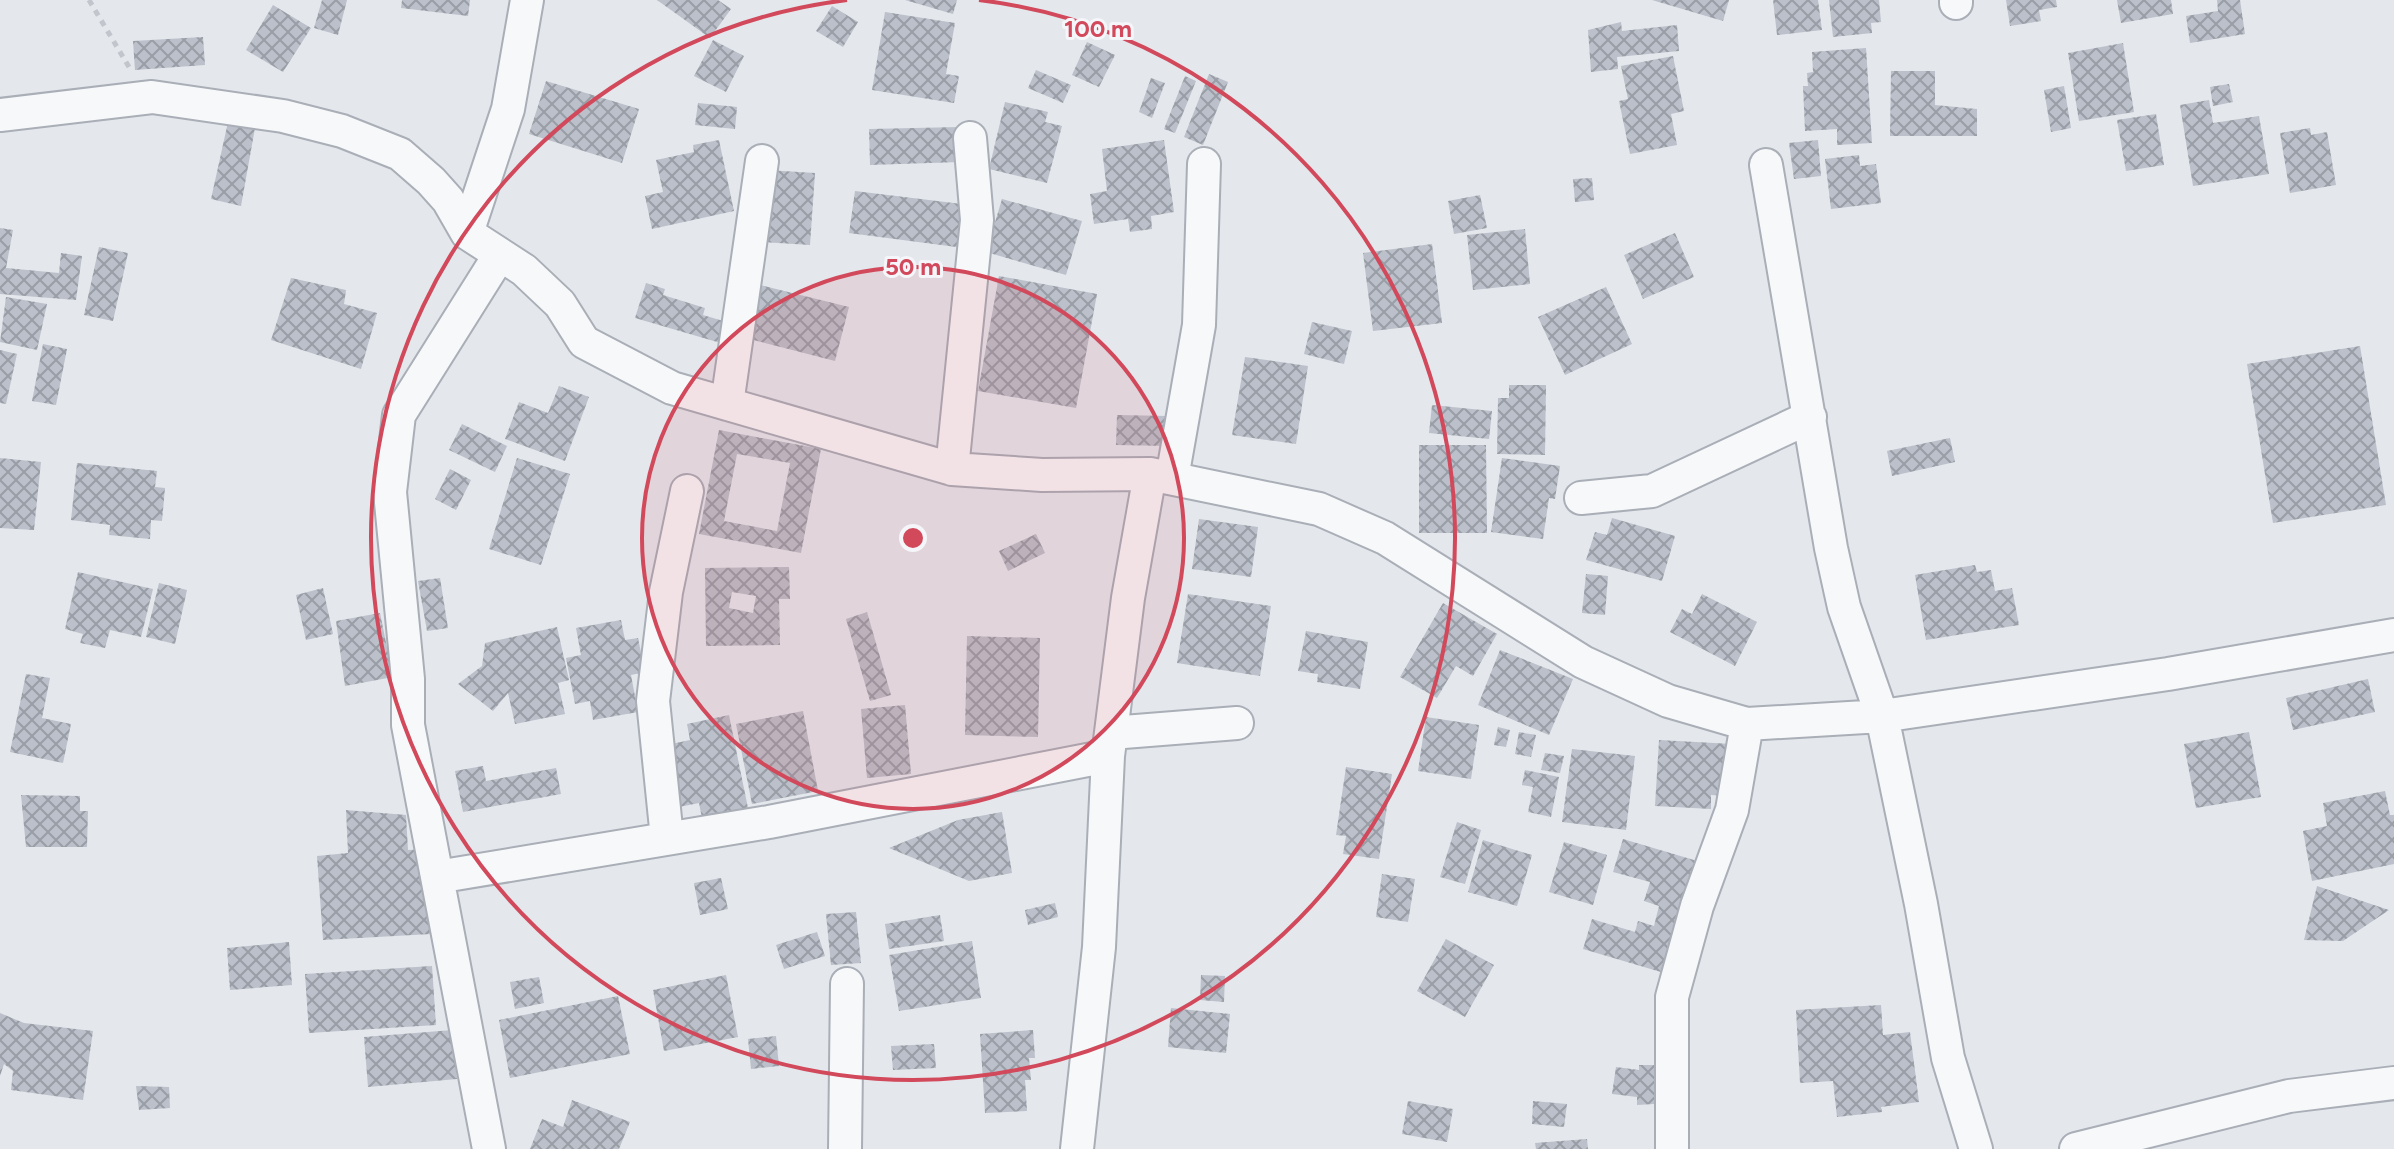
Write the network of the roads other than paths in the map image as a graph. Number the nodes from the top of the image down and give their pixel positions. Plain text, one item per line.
1 (527, 0) edge
2 (0, 115) edge
3 (970, 138) dead end
4 (762, 161) dead end
5 (1204, 164) dead end
6 (1766, 165) dead end
7 (467, 233) junction
8 (499, 256) junction
9 (727, 404) junction
10 (1810, 417) junction
11 (952, 469) junction
12 (1161, 476) junction
13 (687, 491) dead end
14 (1581, 498) dead end
15 (2392, 634) edge
16 (1882, 716) junction
17 (1237, 723) dead end
18 (1747, 724) junction
19 (1110, 744) junction
20 (667, 838) junction
21 (437, 877) junction
22 (847, 984) dead end
23 (2394, 1083) edge
24 (489, 1149) edge
25 (845, 1149) edge
26 (1077, 1149) edge
27 (1672, 1149) edge
28 (1976, 1149) edge
29 (2076, 1149) edge

1 - 7 street
2 - 7 street
3 - 11 street
4 - 9 street
5 - 12 street
6 - 10 street
7 - 8 street
8 - 9 street
8 - 21 street
9 - 11 street
10 - 14 street
10 - 16 street
11 - 12 street
12 - 18 street
12 - 19 street
13 - 20 street
15 - 16 street
16 - 18 street
16 - 28 street
17 - 19 street
18 - 27 street
19 - 20 street
19 - 26 street
20 - 21 street
21 - 24 street
22 - 25 street
23 - 29 street

